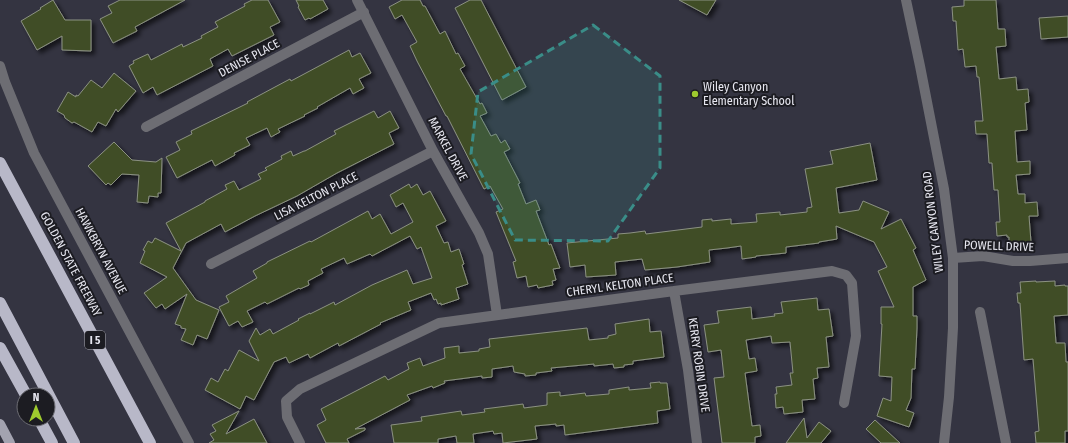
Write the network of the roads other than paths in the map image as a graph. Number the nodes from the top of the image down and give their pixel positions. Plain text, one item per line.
1 (357, 0) edge
2 (906, 0) edge
3 (364, 12) junction
4 (0, 66) edge
5 (146, 127) dead end
6 (433, 151) junction
7 (0, 162) edge
8 (953, 258) junction
9 (1068, 258) edge
10 (211, 264) dead end
11 (674, 291) junction
12 (0, 303) edge
13 (980, 312) dead end
14 (497, 315) junction
15 (0, 348) edge
16 (22, 387) edge
17 (844, 403) dead end
18 (0, 424) edge
19 (43, 427) edge
20 (10, 443) edge
21 (52, 443) edge
22 (74, 443) edge
23 (150, 443) edge
24 (189, 443) edge
25 (300, 443) edge
26 (693, 443) edge
27 (944, 443) edge
28 (1006, 443) edge

1 - 3 street, MARKEL DRIVE
2 - 8 street, WILEY CANYON ROAD
3 - 5 street, DENISE PLACE
3 - 6 street, MARKEL DRIVE
4 - 24 street, HAWKBRYN AVENUE
6 - 10 street, LISA KELTON PLACE
6 - 14 street, MARKEL DRIVE
7 - 23 highway, GOLDEN STATE FREEWAY / I 5
8 - 9 street, POWELL DRIVE
8 - 27 street, WILEY CANYON ROAD
11 - 14 street, CHERYL KELTON PLACE
11 - 17 street, CHERYL KELTON PLACE
11 - 26 street, KERRY ROBIN DRIVE
12 - 22 highway
13 - 28 street
14 - 25 street, CHERYL KELTON PLACE
15 - 16 highway
18 - 20 main road
19 - 21 highway

